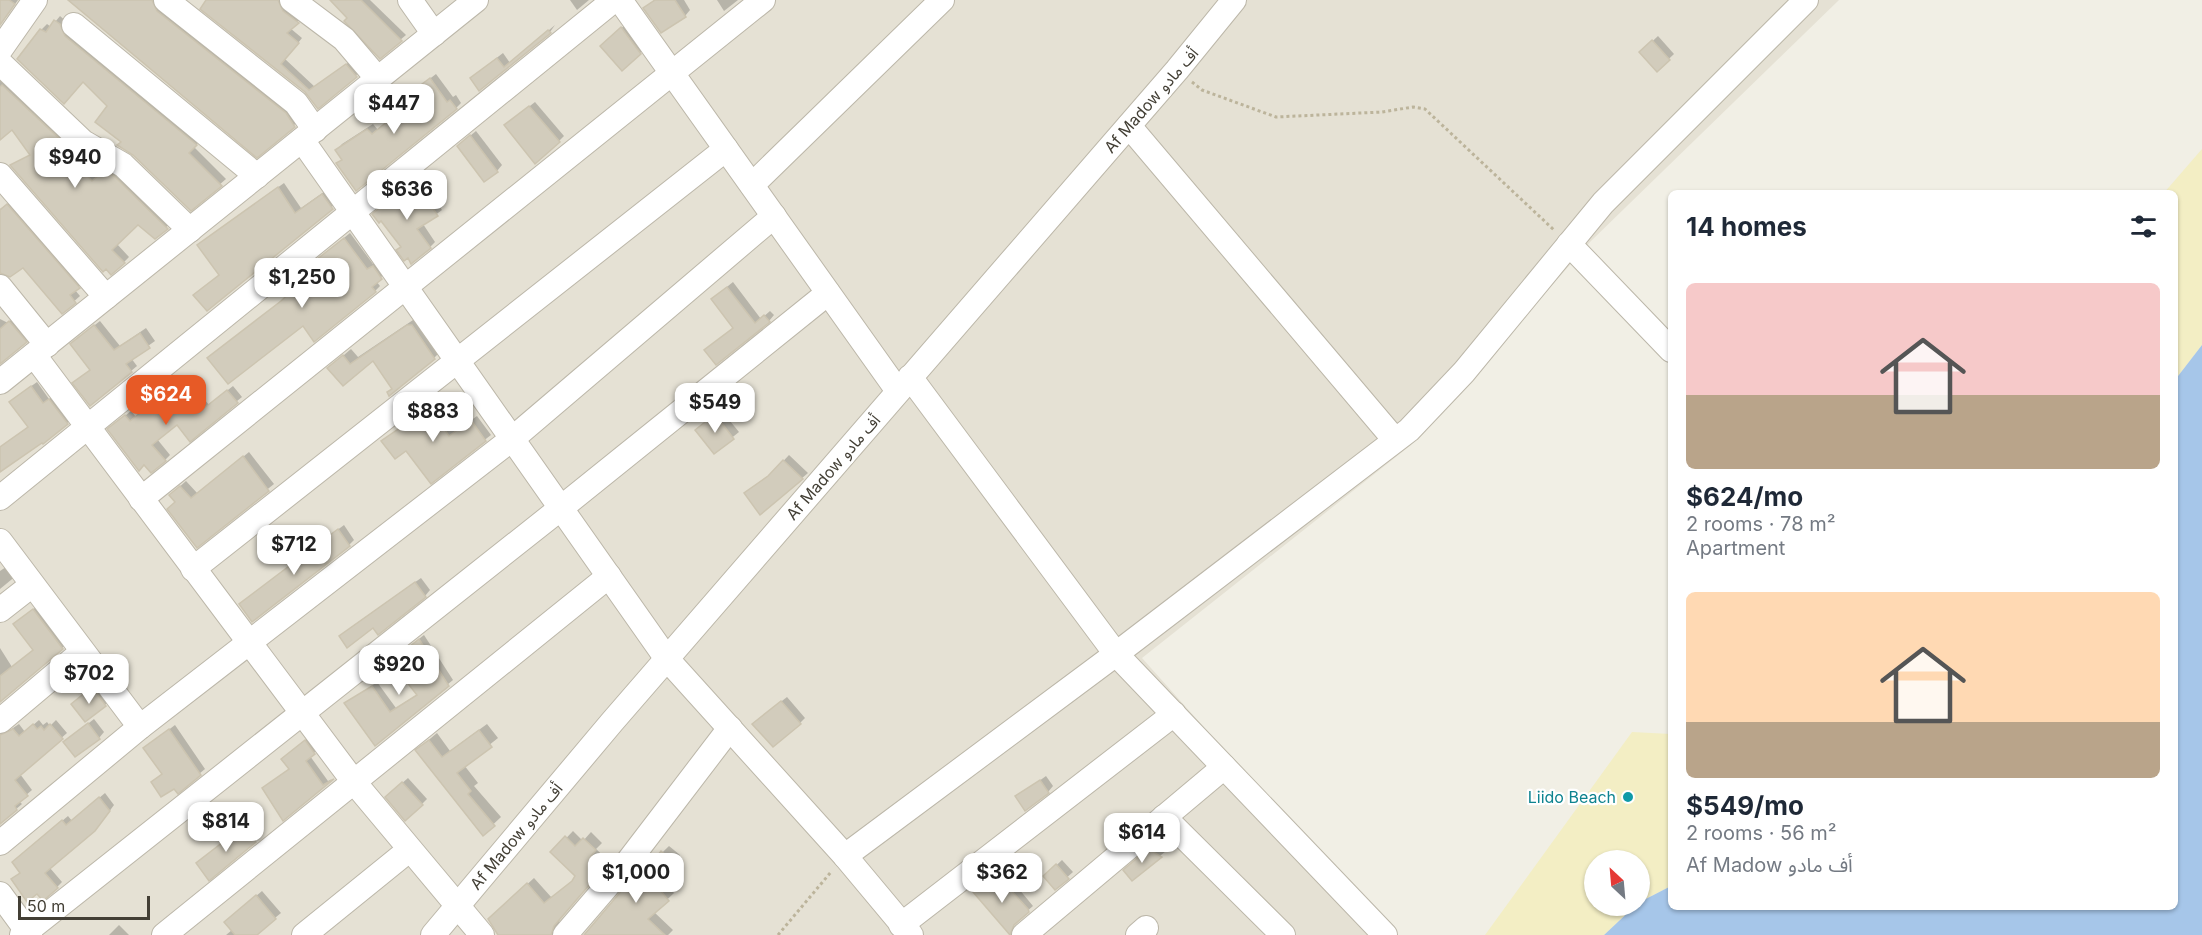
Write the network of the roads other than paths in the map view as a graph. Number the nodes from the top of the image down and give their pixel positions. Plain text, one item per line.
1 (35, 0) edge
2 (166, 0) edge
3 (292, 0) edge
4 (410, 0) edge
5 (476, 0) edge
6 (614, 0) edge
7 (620, 0) edge
8 (763, 0) edge
9 (942, 0) edge
10 (1234, 0) edge
11 (1806, 0) edge
12 (74, 25) dead end
13 (434, 33) junction
14 (0, 50) edge
15 (0, 63) edge
16 (672, 73) junction
17 (378, 79) junction
18 (1129, 126) junction
19 (309, 135) junction
20 (726, 149) junction
21 (0, 175) edge
22 (257, 176) junction
23 (752, 185) junction
24 (354, 213) junction
25 (774, 216) junction
26 (190, 230) junction
27 (1569, 244) junction
28 (406, 286) junction
29 (0, 287) edge
30 (828, 293) junction
31 (106, 297) junction
32 (1668, 347) edge
33 (40, 350) junction
34 (458, 360) junction
35 (0, 382) edge
36 (904, 384) junction
37 (87, 428) junction
38 (512, 439) junction
39 (1395, 440) junction
40 (0, 498) edge
41 (141, 500) junction
42 (561, 508) junction
43 (0, 541) edge
44 (193, 569) junction
45 (609, 576) junction
46 (32, 585) junction
47 (0, 610) edge
48 (248, 643) junction
49 (82, 652) junction
50 (1116, 654) junction
51 (667, 659) junction
52 (302, 714) junction
53 (1174, 714) junction
54 (0, 721) edge
55 (140, 727) junction
56 (730, 728) junction
57 (1224, 767) junction
58 (354, 782) junction
59 (1164, 817) junction
60 (0, 843) edge
61 (409, 850) junction
62 (845, 856) junction
63 (0, 894) edge
64 (457, 906) junction
65 (906, 930) edge
66 (26, 934) edge
67 (164, 935) edge
68 (304, 935) edge
69 (433, 935) edge
70 (482, 935) edge
71 (565, 935) edge
72 (1024, 935) edge
73 (1283, 935) edge
74 (1385, 935) edge

1 - 14 street
2 - 19 street
3 - 17 street
4 - 13 street
5 - 13 street
6 - 24 street
7 - 16 street
8 - 16 street
9 - 23 street
10 - 18 street, Af Madow أف مادو
11 - 27 street
12 - 22 street
13 - 17 street
15 - 26 street
16 - 20 street
16 - 28 street
17 - 19 street
18 - 36 street, Af Madow أف مادو
18 - 39 street
19 - 22 street
19 - 24 street
20 - 23 street
20 - 34 street
21 - 31 street
22 - 26 street
23 - 25 street
24 - 28 street
24 - 37 street
25 - 30 street
25 - 38 street
26 - 31 street
27 - 32 street
27 - 39 street
28 - 34 street
28 - 41 street
29 - 33 street
30 - 36 street
30 - 42 street
31 - 33 street
33 - 35 street
33 - 37 street
34 - 38 street
34 - 44 street
36 - 50 street
36 - 51 street, Af Madow أف مادو
37 - 40 street
37 - 41 street
38 - 42 street
38 - 48 street
39 - 50 street
41 - 44 street
42 - 45 street
42 - 52 street
43 - 46 street
44 - 48 street
45 - 51 street
45 - 58 street
46 - 47 street
46 - 49 street
48 - 52 street
48 - 55 street
49 - 54 street
49 - 55 street
50 - 53 street
50 - 62 street
51 - 56 street
51 - 64 street, Af Madow أف مادو
52 - 58 street
52 - 66 street
53 - 57 street
53 - 65 street
55 - 60 street
56 - 62 street
56 - 71 street
57 - 59 street
57 - 74 street
58 - 61 street
58 - 67 street
59 - 72 street
59 - 73 street
61 - 64 street
61 - 68 street
62 - 65 street
63 - 66 street
64 - 69 street, Af Madow أف مادو
64 - 70 street

